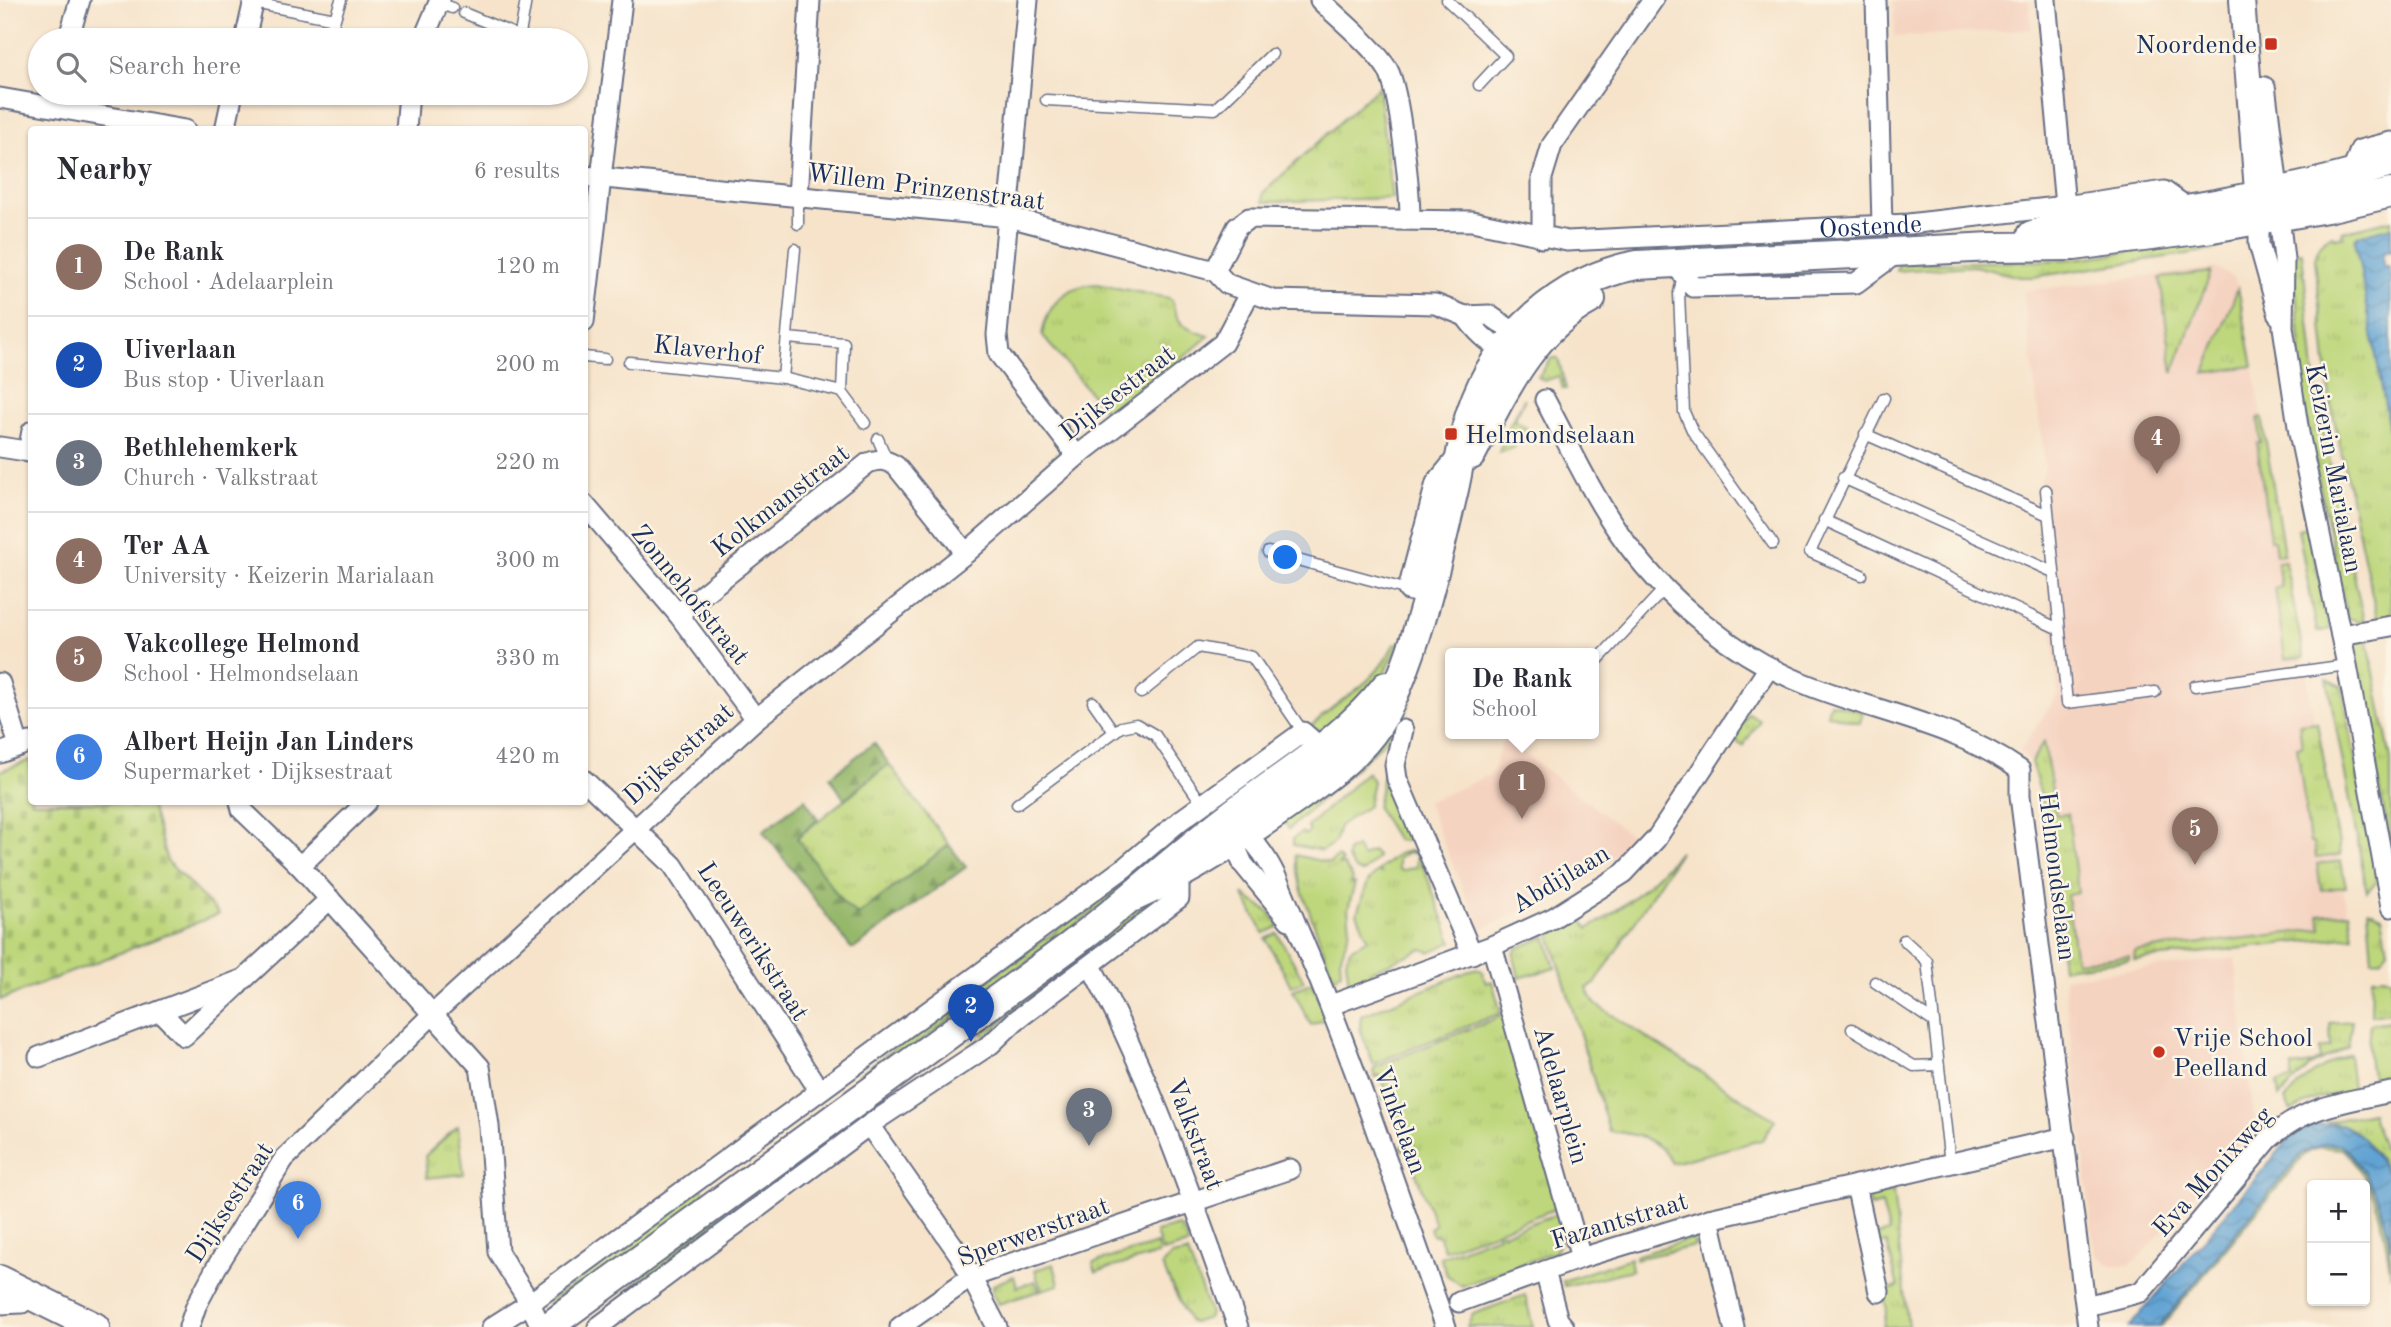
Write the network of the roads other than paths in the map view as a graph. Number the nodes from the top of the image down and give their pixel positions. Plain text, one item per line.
1 (80, 0) edge
2 (341, 0) edge
3 (526, 0) edge
4 (622, 0) edge
5 (810, 0) edge
6 (1028, 0) edge
7 (1320, 0) edge
8 (1447, 0) edge
9 (1653, 0) edge
10 (1876, 0) edge
11 (2046, 0) edge
12 (254, 1) edge
13 (2242, 2) edge
14 (443, 4) edge
15 (464, 13) dead end
16 (335, 19) junction
17 (72, 28) edge
18 (248, 28) edge
19 (332, 28) edge
20 (430, 28) edge
21 (497, 28) edge
22 (521, 28) edge
23 (1272, 54) dead end
24 (1479, 85) dead end
25 (0, 99) edge
26 (28, 100) edge
27 (1046, 100) dead end
28 (59, 105) edge
29 (230, 105) edge
30 (408, 105) edge
31 (86, 122) edge
32 (136, 126) edge
33 (226, 126) edge
34 (405, 126) edge
35 (2391, 142) edge
36 (2356, 163) junction
37 (2391, 163) edge
38 (593, 177) edge
39 (2391, 193) edge
40 (798, 197) junction
41 (2065, 206) junction
42 (2268, 206) junction
43 (2191, 210) junction
44 (1009, 217) junction
45 (1410, 219) junction
46 (798, 224) dead end
47 (1881, 225) junction
48 (1542, 237) junction
49 (1992, 247) junction
50 (795, 249) dead end
51 (588, 258) edge
52 (1678, 269) junction
53 (1215, 271) junction
54 (1249, 294) junction
55 (787, 338) junction
56 (1515, 346) junction
57 (588, 357) edge
58 (605, 359) dead end
59 (629, 362) dead end
60 (783, 378) junction
61 (842, 392) junction
62 (1884, 398) dead end
63 (1545, 400) dead end
64 (865, 423) dead end
65 (1866, 434) junction
66 (878, 439) dead end
67 (0, 447) edge
68 (28, 452) edge
69 (1458, 455) junction
70 (1077, 456) junction
71 (887, 460) junction
72 (1843, 478) junction
73 (1455, 486) junction
74 (2046, 490) dead end
75 (588, 509) edge
76 (2048, 515) junction
77 (1824, 520) junction
78 (588, 529) edge
79 (606, 531) junction
80 (1773, 544) dead end
81 (1268, 552) dead end
82 (966, 553) junction
83 (2053, 572) junction
84 (1862, 575) dead end
85 (1665, 587) junction
86 (1417, 593) junction
87 (678, 614) junction
88 (2391, 626) edge
89 (2059, 629) junction
90 (2341, 635) junction
91 (1407, 658) junction
92 (1599, 659) edge
93 (2347, 665) junction
94 (1768, 669) junction
95 (0, 683) edge
96 (2195, 687) dead end
97 (2155, 692) dead end
98 (1141, 693) dead end
99 (1093, 702) dead end
100 (755, 719) junction
101 (1403, 730) dead end
102 (1114, 732) junction
103 (1311, 739) junction
104 (25, 744) edge
105 (0, 753) edge
106 (588, 784) edge
107 (1017, 804) dead end
108 (241, 805) edge
109 (364, 805) edge
110 (1227, 825) junction
111 (633, 829) junction
112 (300, 866) junction
113 (1124, 868) junction
114 (1168, 875) junction
115 (330, 899) junction
116 (2391, 907) edge
117 (1904, 940) dead end
118 (1493, 946) junction
119 (1472, 954) junction
120 (1091, 966) junction
121 (244, 979) junction
122 (1875, 982) dead end
123 (1331, 1005) junction
124 (160, 1011) junction
125 (433, 1014) junction
126 (1934, 1022) junction
127 (1852, 1029) dead end
128 (39, 1057) dead end
129 (1939, 1065) junction
130 (819, 1090) junction
131 (2391, 1092) edge
132 (869, 1125) junction
133 (2065, 1137) junction
134 (1950, 1164) junction
135 (1290, 1169) dead end
136 (1856, 1185) junction
137 (1193, 1201) junction
138 (1709, 1219) junction
139 (658, 1247) junction
140 (1581, 1258) junction
141 (1545, 1271) junction
142 (971, 1277) junction
143 (0, 1280) edge
144 (1878, 1292) dead end
145 (7, 1298) edge
146 (1459, 1302) dead end
147 (530, 1303) junction
148 (196, 1306) junction
149 (2085, 1306) junction
150 (62, 1327) edge
151 (95, 1327) edge
152 (173, 1327) edge
153 (189, 1327) edge
154 (492, 1327) edge
155 (541, 1327) edge
156 (548, 1327) edge
157 (573, 1327) edge
158 (598, 1327) edge
159 (900, 1327) edge
160 (997, 1327) edge
161 (1238, 1327) edge
162 (1446, 1327) edge
163 (1564, 1327) edge
164 (1734, 1327) edge
165 (2088, 1327) edge

1 - 17 street
2 - 16 lane
3 - 22 lane
4 - 38 street
5 - 40 street
6 - 44 street
7 - 45 street
8 - 24 lane
9 - 48 street
10 - 47 street
11 - 41 street
12 - 16 lane
12 - 18 street
13 - 42 street
14 - 20 street
15 - 21 lane
16 - 19 lane
23 - 27 lane
25 - 26 street
28 - 31 street
29 - 33 street
30 - 34 street
31 - 32 street
35 - 36 street, Oostende
36 - 37 main road, Oostende
36 - 42 main road, Oostende
38 - 40 street, Willem Prinzenstraat
38 - 51 street
39 - 42 main road, Oostende
40 - 44 street, Willem Prinzenstraat
40 - 46 lane
41 - 43 street, Oostende
41 - 47 street, Oostende
42 - 43 main road, Oostende
42 - 49 main road, Oostende
42 - 90 street, Keizerin Marialaan
43 - 49 main road, Oostende
44 - 53 street, Willem Prinzenstraat
44 - 70 street
45 - 48 street, Oostende
45 - 53 street, Oostende
47 - 48 street, Oostende
49 - 52 main road, Oostende
50 - 55 lane, Klaverhof
52 - 56 main road, Oostende
52 - 80 lane
53 - 54 street, Willem Prinzenstraat
54 - 56 street
54 - 70 street, Dijksestraat
55 - 60 lane, Klaverhof
55 - 61 lane, Klaverhof
56 - 69 main road
56 - 73 main road
57 - 58 lane
59 - 60 lane, Klaverhof
60 - 61 lane, Klaverhof
61 - 64 lane
62 - 65 lane
63 - 85 street, Helmondselaan
65 - 72 lane
65 - 76 lane
66 - 71 lane
67 - 68 street
69 - 73 main road
69 - 86 street
70 - 82 street, Dijksestraat
71 - 82 street, Kolkmanstraat
71 - 87 street, Kolkmanstraat
72 - 77 lane
72 - 83 lane
73 - 86 main road
74 - 76 lane
75 - 79 street, Zonnehofstraat
76 - 83 lane
77 - 84 lane
77 - 89 lane
78 - 79 street
79 - 87 street, Zonnehofstraat
81 - 86 lane
82 - 100 street, Dijksestraat
83 - 89 lane
85 - 92 lane
85 - 94 street, Helmondselaan
86 - 91 main road
87 - 100 street, Zonnehofstraat
88 - 90 street
89 - 97 lane
90 - 93 street, Keizerin Marialaan
91 - 103 main road
91 - 110 main road
93 - 96 lane
93 - 116 street, Keizerin Marialaan
94 - 118 street, Abdijlaan
94 - 133 street, Helmondselaan
95 - 104 street
98 - 103 lane
99 - 102 lane
100 - 111 street, Dijksestraat
101 - 119 street
102 - 107 lane
102 - 110 lane
103 - 110 main road
104 - 105 street
106 - 111 street, Leeuwerikstraat
108 - 112 street
109 - 112 street
110 - 113 street
110 - 114 main road
110 - 123 street, Vinkelaan
111 - 125 street, Dijksestraat
111 - 130 street, Leeuwerikstraat
112 - 115 street
113 - 114 street
113 - 130 street
114 - 120 street
114 - 139 main road
115 - 121 street
115 - 125 street
117 - 126 lane
118 - 119 street, Abdijlaan
118 - 140 street, Adelaarplein
119 - 123 street, Abdijlaan
120 - 132 street
120 - 137 street, Valkstraat
121 - 124 street
121 - 124 street
122 - 126 lane
123 - 162 street, Vinkelaan
124 - 128 street
125 - 147 street
125 - 148 street, Dijksestraat
126 - 129 lane
127 - 129 lane
129 - 134 lane
130 - 147 street
131 - 149 street, Eva Monixweg
132 - 142 street
132 - 158 street
133 - 134 street, Fazantstraat
133 - 149 street, Helmondselaan
134 - 136 street, Fazantstraat
135 - 137 street, Sperwerstraat
136 - 138 street, Fazantstraat
136 - 144 street
137 - 142 street, Sperwerstraat
137 - 161 street, Valkstraat
138 - 140 street, Fazantstraat
138 - 164 street, Fazantstraat
139 - 156 main road
139 - 157 main road
140 - 141 street, Fazantstraat
141 - 146 street, Fazantstraat
141 - 163 street, Fazantstraat
142 - 159 street, Sperwerstraat
142 - 160 street
143 - 151 main road
145 - 150 main road
147 - 154 street
147 - 155 street
148 - 152 street, Dijksestraat
148 - 153 street, Dijksestraat
149 - 165 street, Helmondselaan

